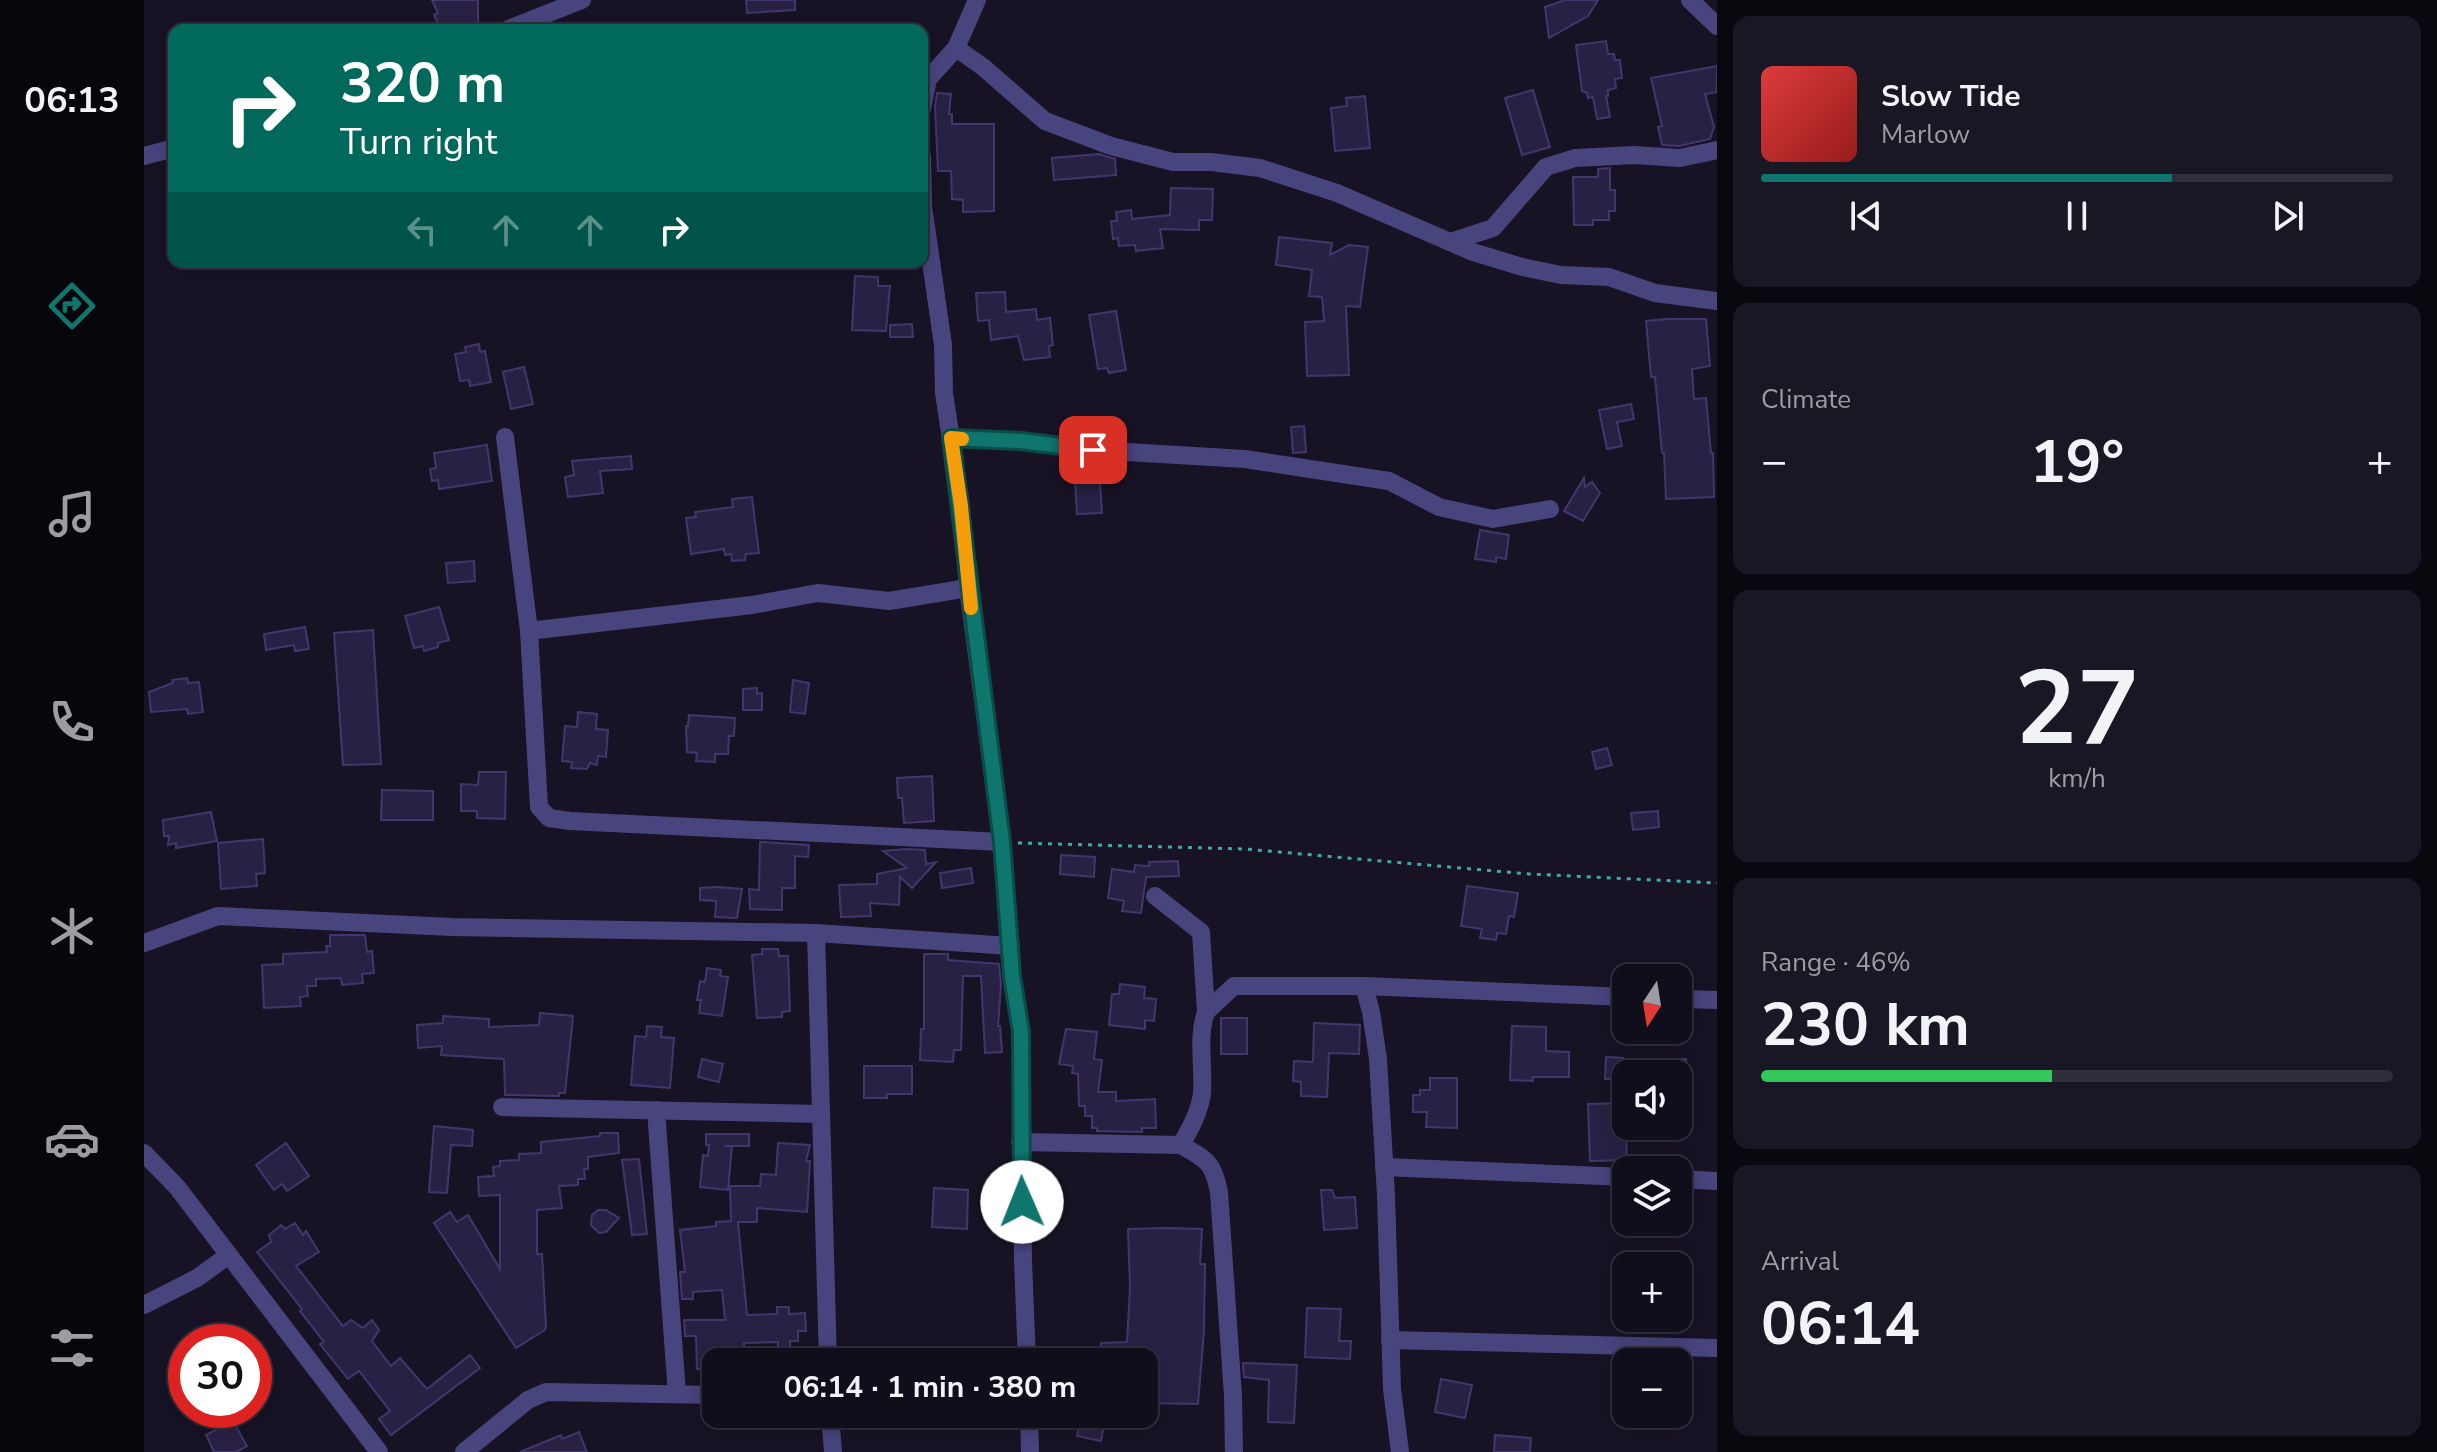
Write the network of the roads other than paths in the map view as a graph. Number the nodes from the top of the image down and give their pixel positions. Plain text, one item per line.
1 (582, 0) edge
2 (977, 0) edge
3 (1690, 0) edge
4 (521, 24) edge
5 (1717, 26) edge
6 (956, 48) junction
7 (928, 79) edge
8 (168, 150) edge
9 (1717, 150) edge
10 (144, 156) edge
11 (928, 241) edge
12 (1450, 242) junction
13 (1717, 301) edge
14 (505, 437) dead end
15 (951, 438) junction
16 (1550, 509) dead end
17 (968, 588) junction
18 (529, 631) junction
19 (1002, 842) junction
20 (1155, 896) dead end
21 (816, 933) junction
22 (144, 943) edge
23 (1011, 946) junction
24 (1364, 986) junction
25 (1612, 996) edge
26 (1692, 999) edge
27 (1717, 1000) edge
28 (1206, 1012) junction
29 (502, 1107) dead end
30 (656, 1110) junction
31 (821, 1114) junction
32 (1020, 1142) junction
33 (1181, 1145) junction
34 (144, 1153) edge
35 (1384, 1167) junction
36 (1612, 1176) edge
37 (1692, 1180) edge
38 (1717, 1181) edge
39 (229, 1255) junction
40 (144, 1305) edge
41 (1390, 1340) junction
42 (828, 1348) edge
43 (1027, 1348) edge
44 (1717, 1348) edge
45 (677, 1394) junction
46 (702, 1395) edge
47 (831, 1428) edge
48 (1029, 1428) edge
49 (379, 1452) edge
50 (464, 1452) edge
51 (833, 1452) edge
52 (1030, 1452) edge
53 (1234, 1452) edge
54 (1400, 1452) edge

1 - 4 street
2 - 6 street
3 - 5 street
6 - 7 street
6 - 12 street
8 - 10 street
9 - 12 street
11 - 15 street
12 - 13 street
14 - 18 street
15 - 16 street
15 - 17 street
17 - 18 street
17 - 19 street
18 - 19 street
19 - 23 street
20 - 28 street
21 - 22 street
21 - 23 street
21 - 31 street
23 - 32 street
24 - 25 street
24 - 28 street
24 - 35 street
26 - 27 street
28 - 33 street
29 - 30 street
30 - 31 street
30 - 45 street
31 - 42 street
32 - 33 street
32 - 43 street
33 - 53 street
34 - 39 street
35 - 36 street
35 - 41 street
37 - 38 street
39 - 40 street
39 - 49 street
41 - 44 street
41 - 54 street
45 - 46 street
45 - 50 street
47 - 51 street
48 - 52 street

